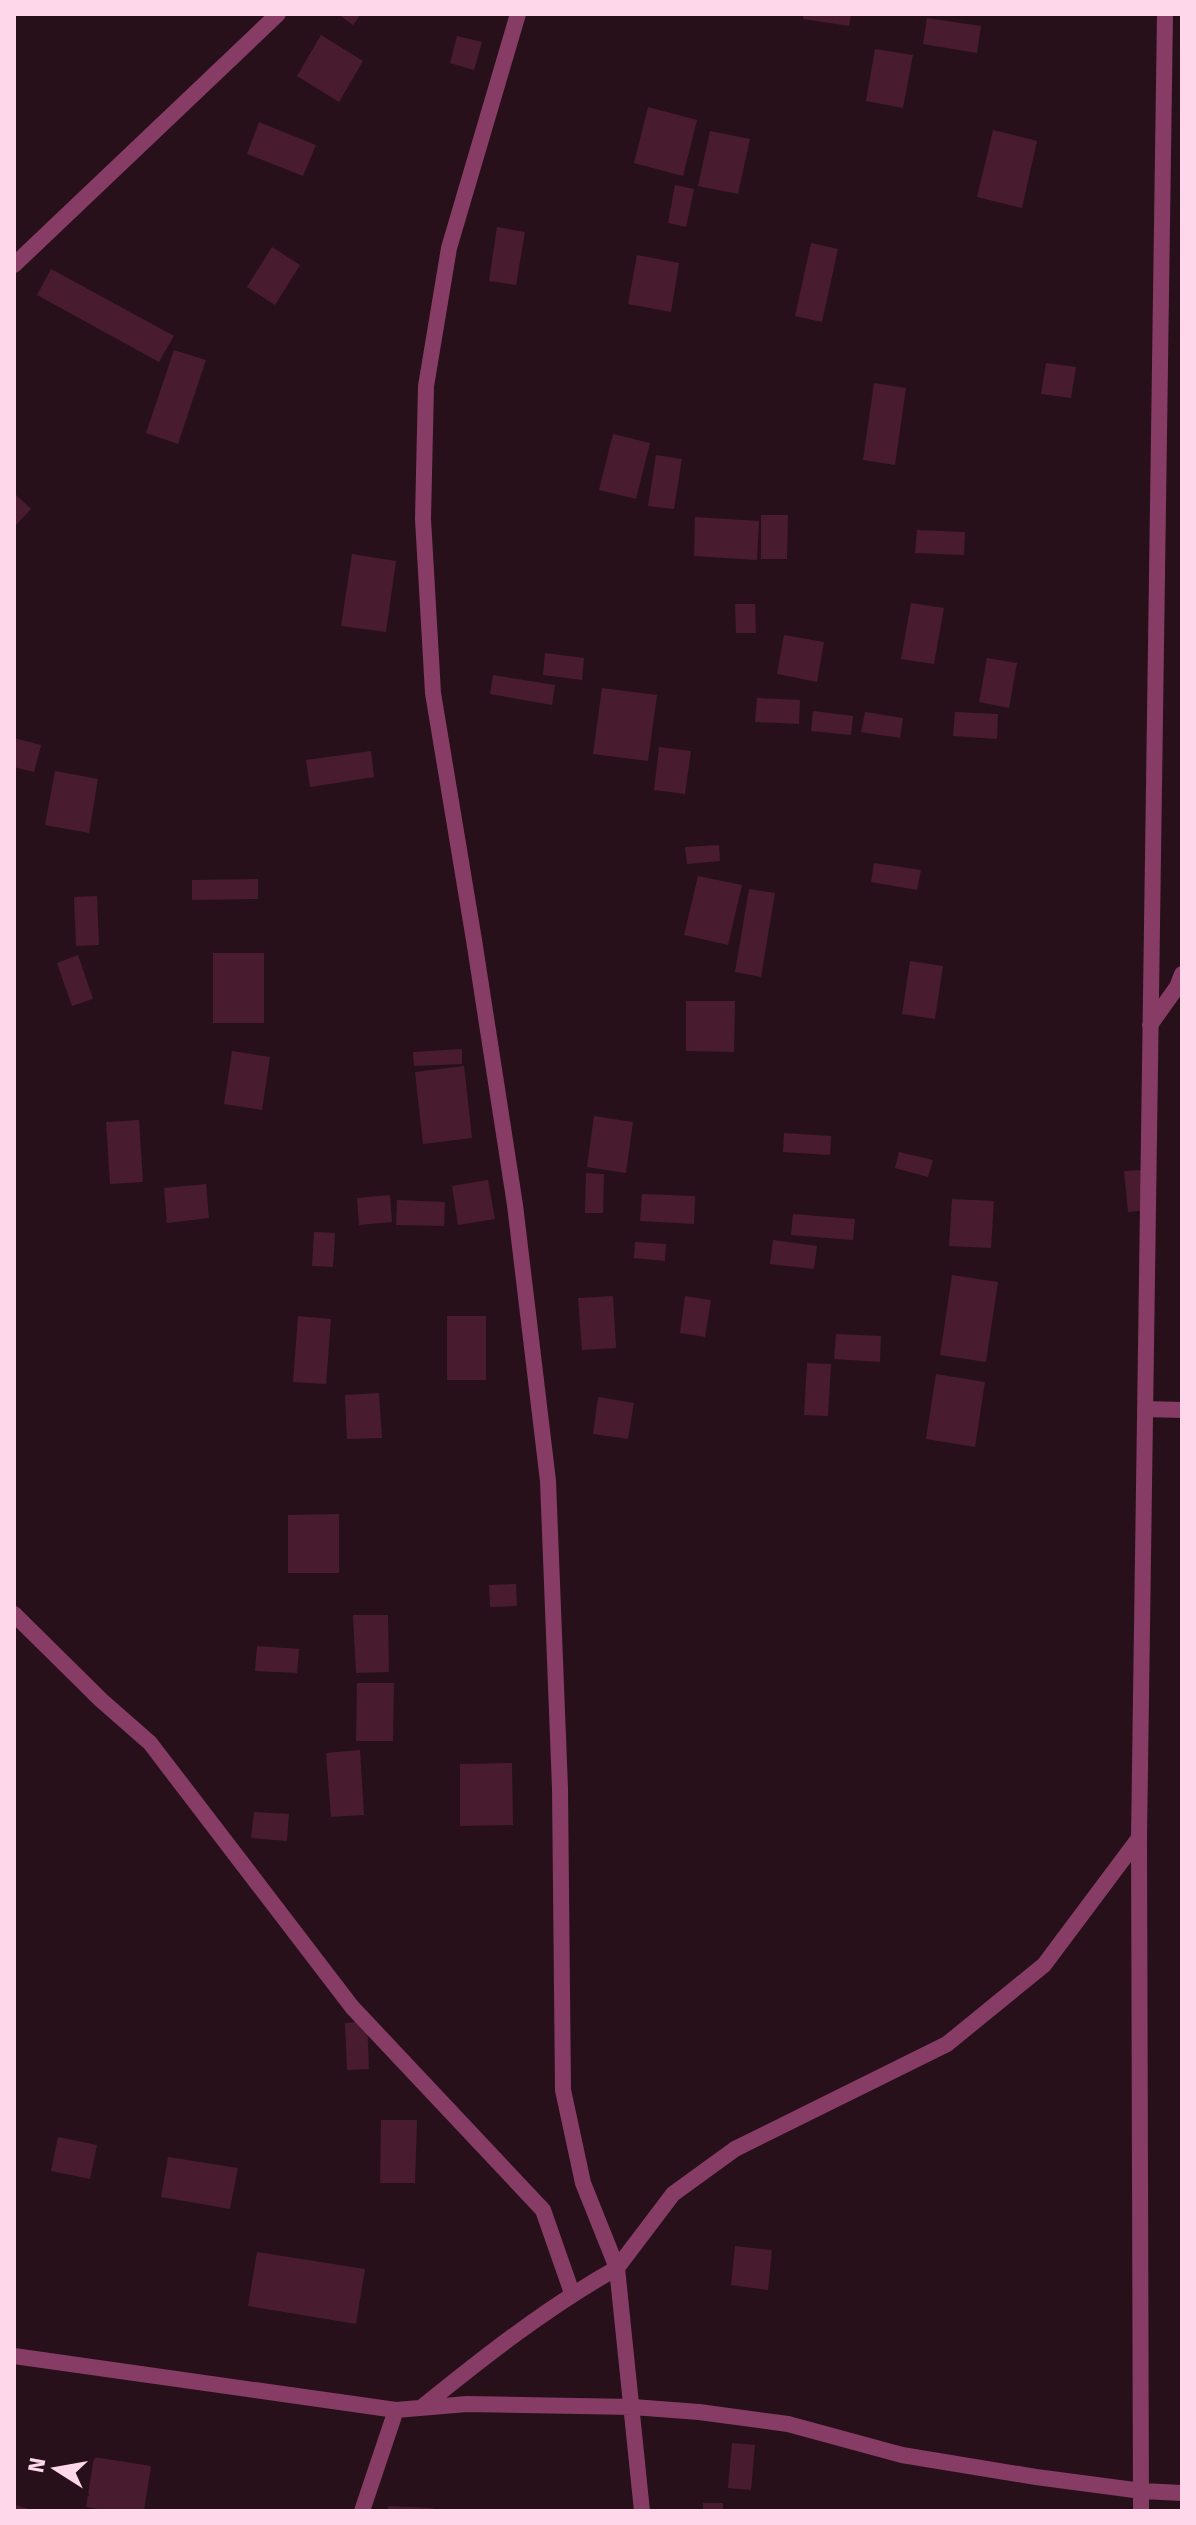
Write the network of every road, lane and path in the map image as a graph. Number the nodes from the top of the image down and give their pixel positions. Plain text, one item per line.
1 (278, 14) edge
2 (518, 14) edge
3 (1165, 14) edge
4 (14, 265) edge
5 (1182, 974) edge
6 (1150, 1025) junction
7 (1145, 1409) junction
8 (1182, 1410) edge
9 (14, 1614) edge
10 (1139, 1838) junction
11 (617, 2268) junction
12 (572, 2293) junction
13 (14, 2356) edge
14 (633, 2407) junction
15 (421, 2408) junction
16 (396, 2410) junction
17 (1142, 2491) junction
18 (1182, 2493) edge
19 (362, 2511) edge
20 (642, 2511) edge
21 (1141, 2511) edge

1 - 4 street
2 - 11 street
3 - 6 street
5 - 6 street
6 - 7 street
7 - 8 street
7 - 10 street
9 - 12 street
10 - 11 street
10 - 17 street
11 - 12 street
11 - 14 street
12 - 15 street
13 - 16 street
14 - 15 street
14 - 17 street
14 - 20 street
15 - 16 street
16 - 19 street
17 - 18 street
17 - 21 street

